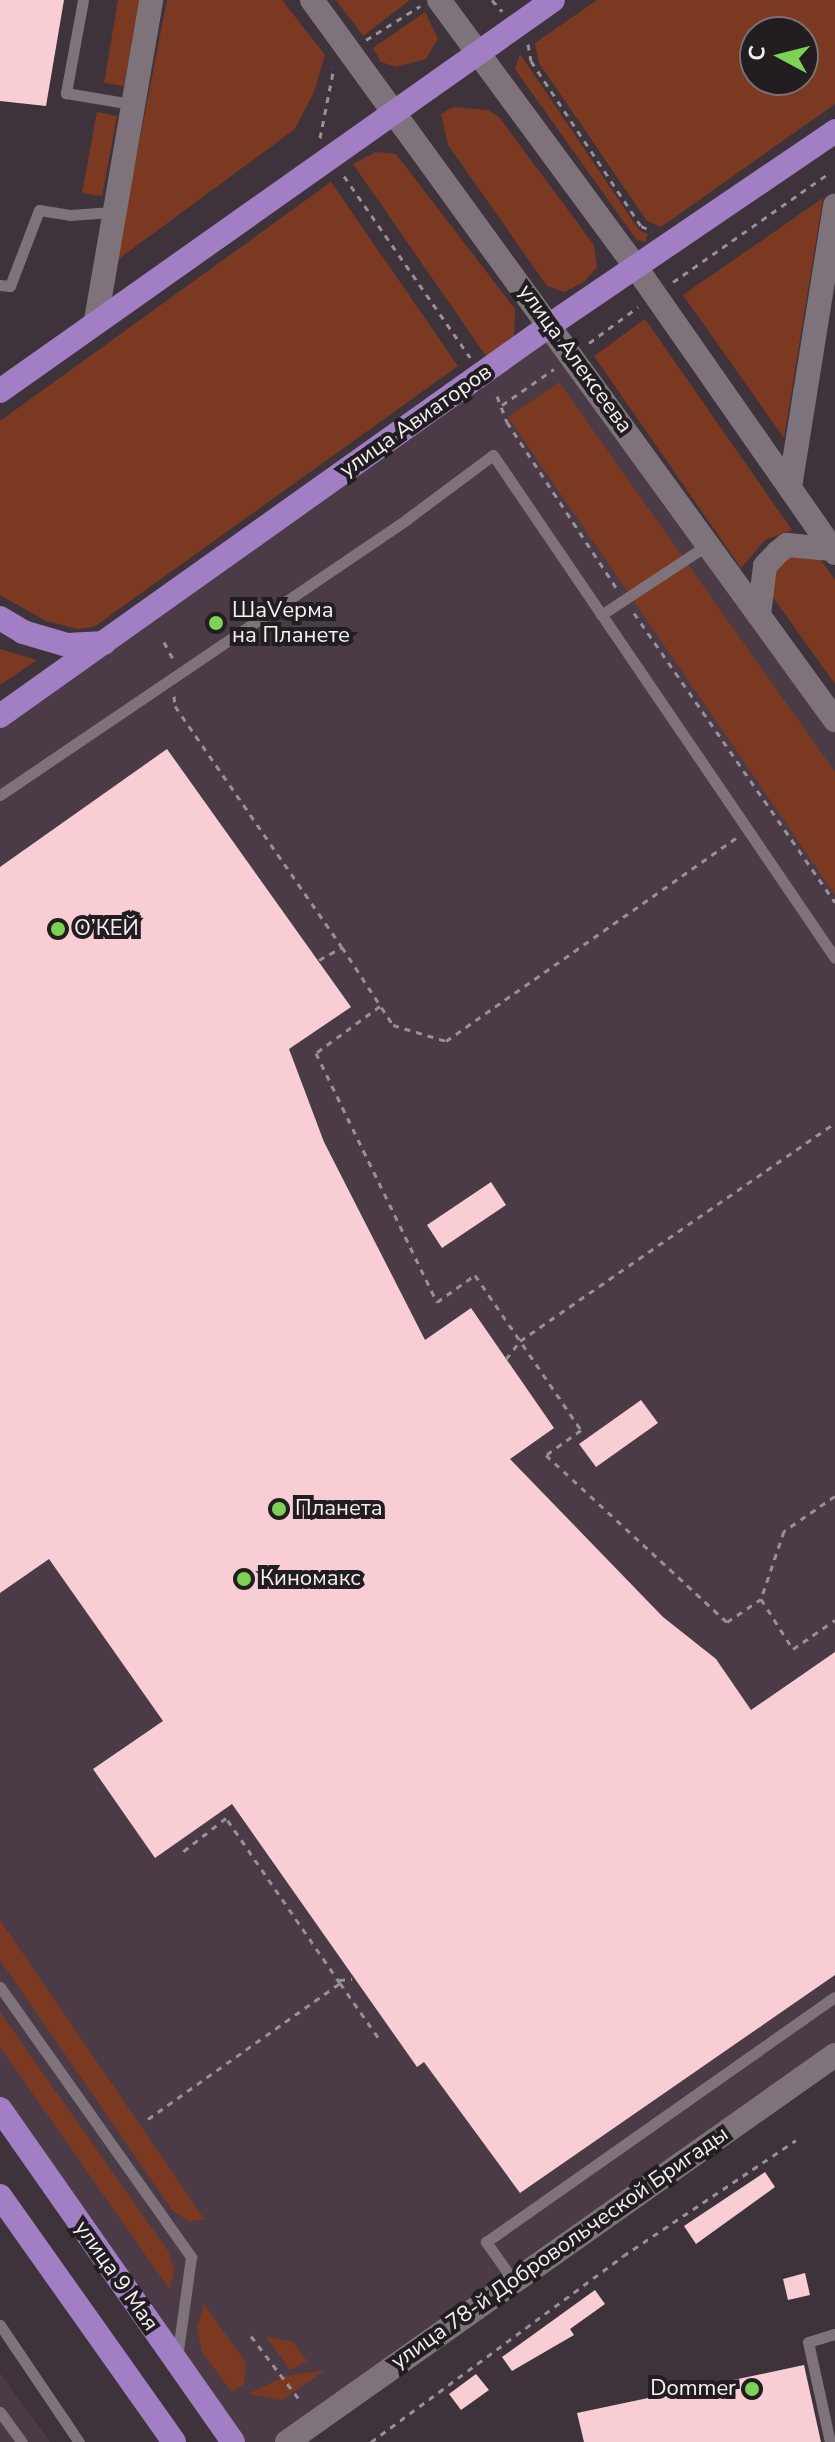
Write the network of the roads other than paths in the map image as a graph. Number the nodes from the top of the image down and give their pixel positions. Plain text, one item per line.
1 (83, 0) edge
2 (151, 0) edge
3 (312, 0) edge
4 (553, 0) edge
5 (432, 1) edge
6 (478, 52) junction
7 (132, 104) junction
8 (395, 111) junction
9 (835, 131) edge
10 (835, 206) edge
11 (112, 212) junction
12 (635, 266) junction
13 (0, 285) edge
14 (96, 320) junction
15 (550, 325) junction
16 (0, 391) edge
17 (790, 487) junction
18 (709, 544) junction
19 (834, 551) edge
20 (601, 615) junction
21 (759, 615) junction
22 (0, 618) edge
23 (105, 643) junction
24 (0, 716) edge
25 (835, 720) edge
26 (0, 795) edge
27 (835, 958) edge
28 (0, 1987) edge
29 (835, 1997) edge
30 (834, 2059) edge
31 (0, 2109) edge
32 (0, 2196) edge
33 (513, 2280) junction
34 (0, 2325) edge
35 (835, 2334) edge
36 (176, 2363) junction
37 (0, 2412) edge
38 (22, 2442) edge
39 (79, 2442) edge
40 (174, 2442) edge
41 (233, 2442) edge
42 (287, 2442) edge
43 (830, 2442) edge

1 - 7 lane
2 - 7 street
3 - 8 street, улица Алексеева
4 - 6 main road
5 - 6 street
6 - 8 main road
6 - 12 street
7 - 11 street
8 - 14 main road
8 - 15 street, улица Алексеева
9 - 12 main road, улица Авиаторов
10 - 17 street
11 - 13 lane
11 - 14 street
12 - 15 main road, улица Авиаторов
12 - 17 street
14 - 16 main road
15 - 18 street, улица Алексеева
15 - 23 main road, улица Авиаторов
17 - 19 street
18 - 20 lane
18 - 21 street, улица Алексеева
19 - 21 street
20 - 26 lane
20 - 27 lane
21 - 25 street, улица Алексеева
22 - 23 main road
23 - 24 main road, улица Авиаторов
28 - 36 lane
29 - 33 lane
30 - 33 street, улица 78-й Добровольческой Бригады
31 - 36 main road, улица 9 Мая
32 - 40 main road
33 - 42 street, улица 78-й Добровольческой Бригады
34 - 39 lane
35 - 43 lane
36 - 41 main road, улица 9 Мая
37 - 38 lane

